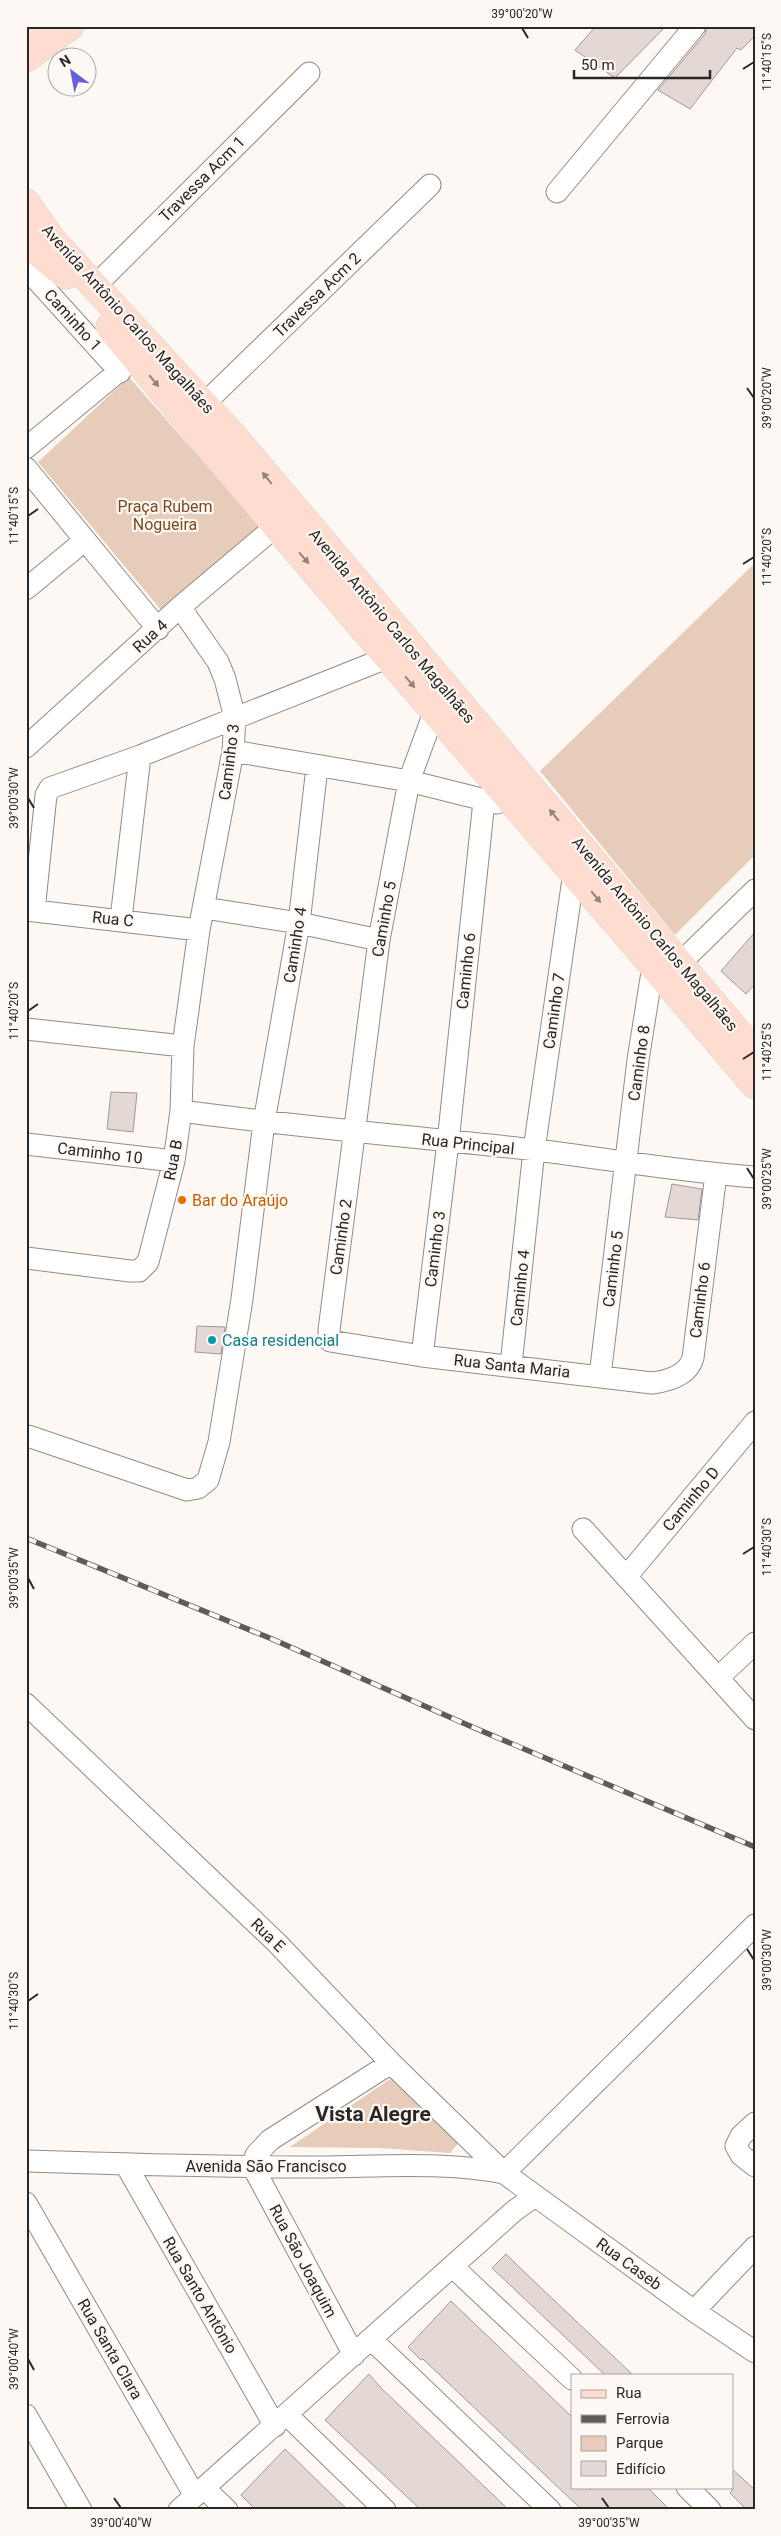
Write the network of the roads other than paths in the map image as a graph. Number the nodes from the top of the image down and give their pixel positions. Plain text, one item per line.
1 (37, 26) edge
2 (70, 26) edge
3 (696, 26) edge
4 (28, 55) edge
5 (309, 73) dead end
6 (430, 186) dead end
7 (558, 192) dead end
8 (26, 203) edge
9 (26, 243) edge
10 (26, 268) edge
11 (95, 286) junction
12 (128, 365) junction
13 (204, 404) junction
14 (26, 448) edge
15 (26, 468) edge
16 (285, 518) junction
17 (84, 541) junction
18 (26, 590) edge
19 (180, 607) junction
20 (158, 629) junction
21 (389, 657) junction
22 (435, 710) junction
23 (235, 718) junction
24 (26, 747) edge
25 (233, 751) junction
26 (140, 756) junction
27 (317, 767) junction
28 (409, 781) junction
29 (484, 801) junction
30 (517, 805) junction
31 (574, 872) junction
32 (755, 890) edge
33 (204, 908) junction
34 (30, 910) edge
35 (121, 919) junction
36 (300, 923) junction
37 (199, 930) junction
38 (379, 940) junction
39 (666, 969) junction
40 (26, 1029) edge
41 (183, 1046) junction
42 (755, 1053) edge
43 (755, 1085) edge
44 (181, 1111) junction
45 (264, 1122) junction
46 (355, 1132) junction
47 (448, 1142) junction
48 (26, 1144) edge
49 (534, 1150) junction
50 (174, 1161) junction
51 (627, 1161) junction
52 (716, 1174) junction
53 (755, 1177) edge
54 (26, 1258) edge
55 (330, 1341) joint
56 (422, 1356) junction
57 (511, 1365) junction
58 (690, 1366) joint
59 (600, 1376) junction
60 (755, 1422) edge
61 (28, 1436) dead end
62 (583, 1529) dead end
63 (626, 1577) junction
64 (755, 1643) edge
65 (718, 1678) junction
66 (31, 1713) edge
67 (755, 1719) edge
68 (755, 1925) edge
69 (391, 2063) junction
70 (755, 2123) edge
71 (26, 2160) edge
72 (126, 2164) junction
73 (755, 2166) edge
74 (253, 2167) junction
75 (504, 2173) junction
76 (535, 2196) junction
77 (26, 2203) edge
78 (755, 2247) edge
79 (453, 2267) junction
80 (694, 2311) junction
81 (372, 2340) junction
82 (755, 2352) edge
83 (354, 2355) junction
84 (571, 2378) edge
85 (26, 2415) edge
86 (281, 2420) junction
87 (688, 2488) edge
88 (193, 2498) edge
89 (82, 2510) edge
90 (227, 2510) edge
91 (385, 2510) edge
92 (550, 2510) edge
93 (710, 2510) edge

1 - 4 main road
2 - 4 main road
3 - 7 street
5 - 11 street, Travessa Acm 1
6 - 13 street, Travessa Acm 2
8 - 11 main road, Avenida Antônio Carlos Magalhães
9 - 12 main road, Avenida Antônio Carlos Magalhães
10 - 12 street, Caminho 1
11 - 13 main road, Avenida Antônio Carlos Magalhães
12 - 14 street
12 -> 16 main road, Avenida Antônio Carlos Magalhães
16 -> 13 main road, Avenida Antônio Carlos Magalhães
15 - 17 street
16 - 19 street, Rua 4
16 -> 21 main road, Avenida Antônio Carlos Magalhães
39 -> 16 main road, Avenida Antônio Carlos Magalhães
17 - 18 street
17 - 20 street
19 - 20 street, Rua 4
19 - 23 street, Caminho 3
20 - 24 street, Rua 4
21 -> 22 main road, Avenida Antônio Carlos Magalhães
21 - 23 street
22 - 28 street, Caminho 5
22 - 30 main road, Avenida Antônio Carlos Magalhães
23 - 25 street, Caminho 3
23 - 26 street
25 - 27 street
25 - 33 street, Caminho 3
26 - 34 street
26 - 35 street
27 - 28 street
27 - 36 street, Caminho 4
28 - 29 street
28 - 38 street, Caminho 5
29 - 30 street
29 - 47 street, Caminho 6
30 - 31 main road, Avenida Antônio Carlos Magalhães
31 -> 39 main road, Avenida Antônio Carlos Magalhães
31 - 49 street, Caminho 7
32 - 39 street
33 - 36 street
33 - 37 street, Caminho 3
34 - 35 street, Rua C
35 - 37 street, Rua C
36 - 38 street
36 - 45 street, Caminho 4
37 - 41 street, Rua B
38 - 46 street, Caminho 5
39 - 42 main road, Avenida Antônio Carlos Magalhães
39 - 43 main road, Avenida Antônio Carlos Magalhães
39 - 51 street, Caminho 8
40 - 41 street
41 - 44 street, Rua B
44 - 45 street, Rua Principal
44 - 50 street, Rua B
45 - 46 street, Rua Principal
45 - 61 street
46 - 47 street, Rua Principal
46 - 55 street, Caminho 2
47 - 49 street, Rua Principal
47 - 56 street, Caminho 3
48 - 50 street, Caminho 10
49 - 51 street, Rua Principal
49 - 57 street, Caminho 4
50 - 54 street, Rua B
51 - 52 street, Rua Principal
51 - 59 street, Caminho 5
52 - 53 street, Rua Principal
52 - 58 street, Caminho 6
55 - 56 street, Rua Santa Maria
56 - 57 street, Rua Santa Maria
57 - 59 street, Rua Santa Maria
58 - 59 street, Rua Santa Maria
60 - 63 street, Caminho D
62 - 63 street
63 - 65 street
64 - 65 street
65 - 67 street
66 - 69 street, Rua E
68 - 75 street
69 - 74 street
69 - 75 street, Rua E
70 - 73 street
71 - 72 street, Avenida São Francisco
72 - 74 street, Avenida São Francisco
72 - 86 street, Rua Santo Antônio
74 - 75 street, Avenida São Francisco
74 - 83 street, Rua São Joaquim
75 - 76 street, Rua Caseb
76 - 79 street
76 - 80 street, Rua Caseb
77 - 88 street, Rua Santa Clara
78 - 80 street
79 - 81 street
79 - 84 street
80 - 82 street, Rua Caseb
81 - 83 street
81 - 92 street
83 - 86 street
85 - 89 street
86 - 88 street
86 - 91 street, Rua Santo Antônio
87 - 93 street
88 - 90 street, Rua Santa Clara

